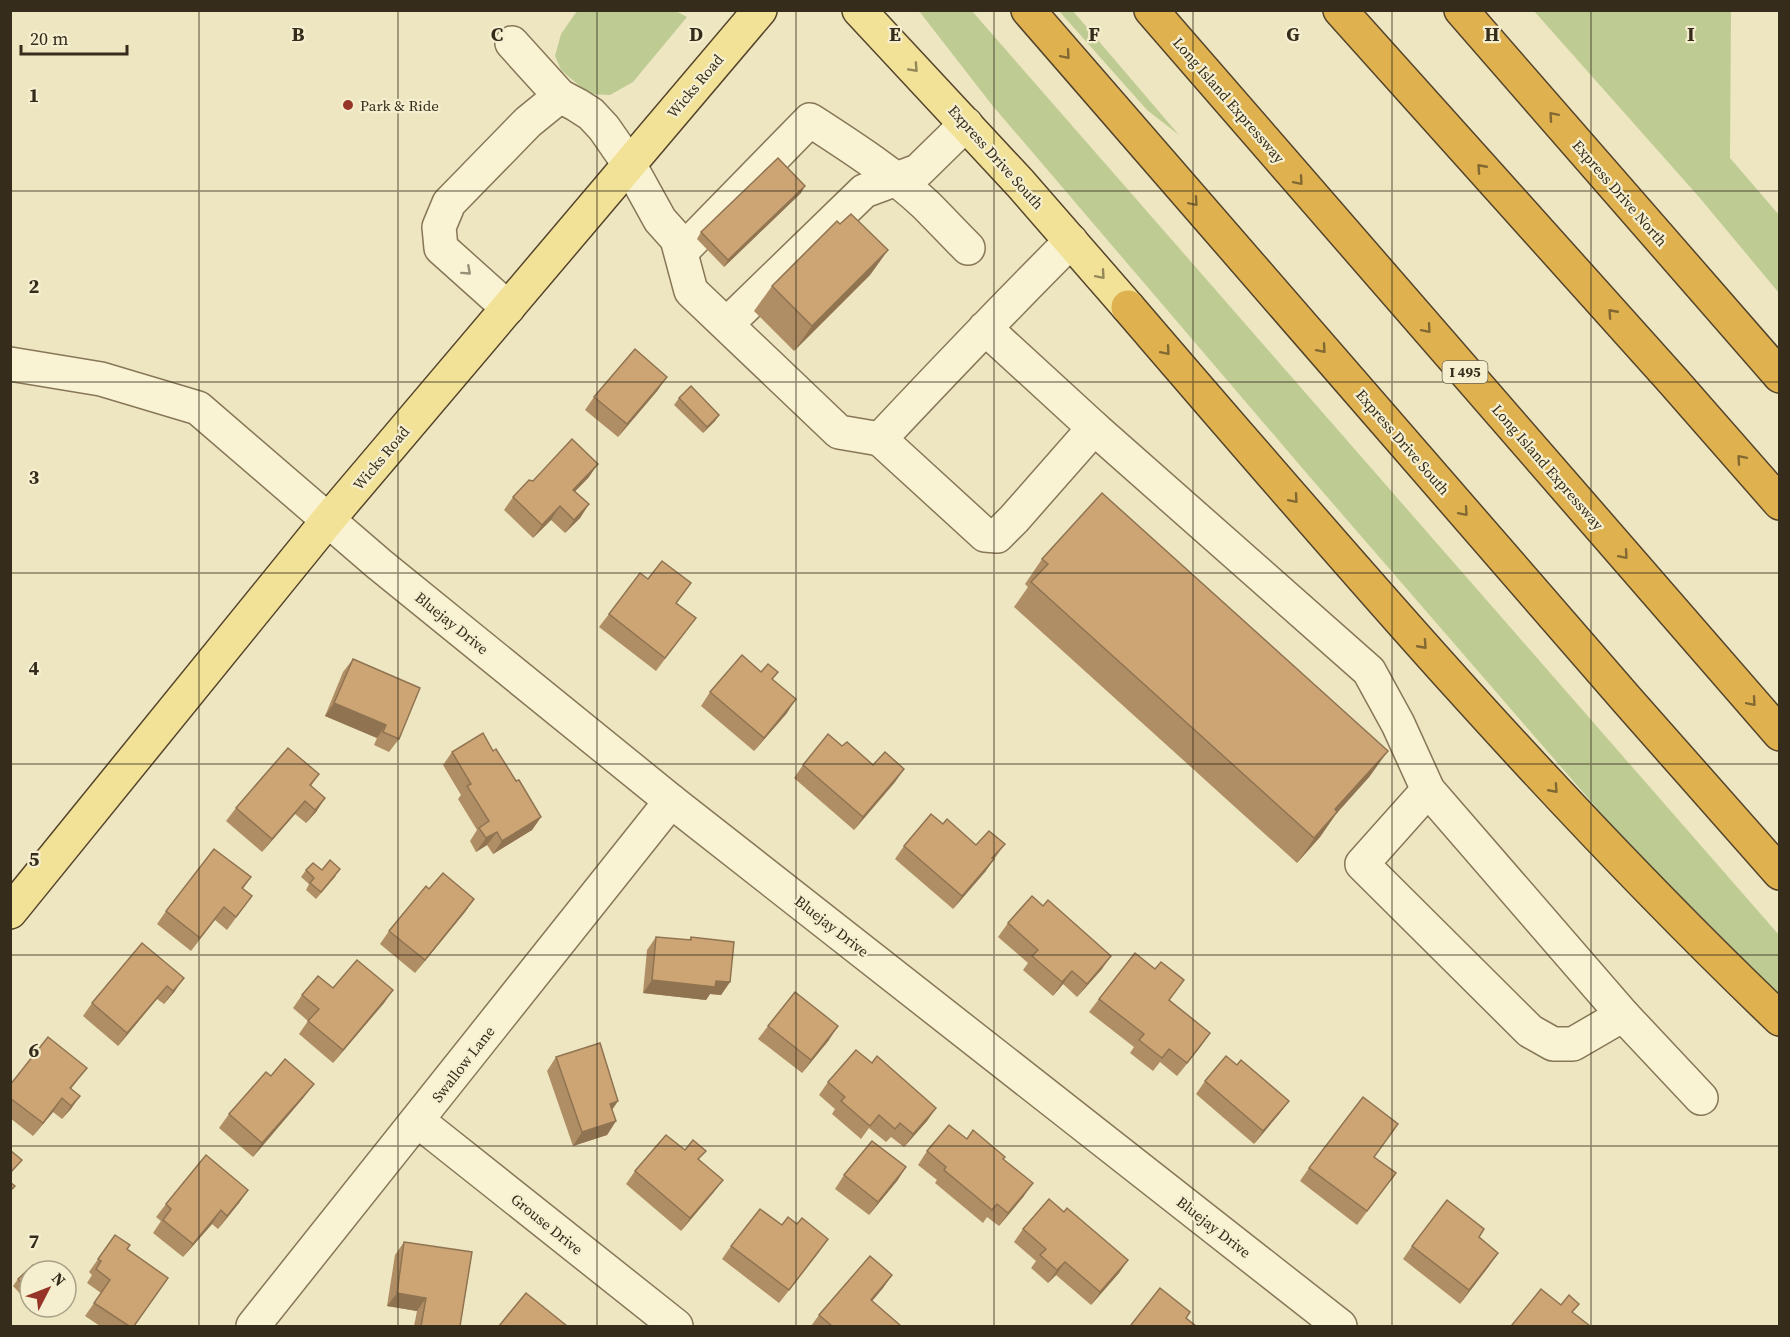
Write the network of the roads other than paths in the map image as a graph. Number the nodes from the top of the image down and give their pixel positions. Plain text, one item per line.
1 (760, 10) edge
2 (859, 10) edge
3 (1028, 10) edge
4 (1151, 10) edge
5 (1340, 10) edge
6 (1461, 10) edge
7 (512, 43) dead end
8 (560, 96) junction
9 (966, 124) junction
10 (629, 164) junction
11 (896, 180) junction
12 (1646, 223) junction
13 (1071, 241) junction
14 (968, 248) dead end
15 (682, 251) junction
16 (1128, 307) joint
17 (508, 308) junction
18 (727, 324) junction
19 (986, 328) junction
20 (1779, 342) edge
21 (10, 364) edge
22 (1779, 376) edge
23 (1094, 428) junction
24 (880, 439) junction
25 (1779, 503) edge
26 (328, 520) junction
27 (1779, 734) edge
28 (1428, 790) junction
29 (671, 801) junction
30 (1779, 873) edge
31 (10, 912) edge
32 (1623, 1015) junction
33 (1779, 1019) edge
34 (1701, 1098) dead end
35 (418, 1121) junction
36 (253, 1326) edge
37 (676, 1326) edge
38 (1340, 1326) edge

1 - 10 main road, Wicks Road
2 -> 9 main road, Express Drive South
3 -> 30 highway, Express Drive South
4 -> 27 highway, Long Island Expressway / I 495
25 -> 5 highway
12 -> 6 highway, Express Drive North
7 - 8 street
8 - 10 street
8 -> 17 street
9 - 11 street
9 - 13 main road, Express Drive South
10 - 15 street
10 - 17 main road, Wicks Road
11 - 14 street
11 - 15 street
11 - 18 street
12 - 20 highway
12 - 22 highway, Express Drive North
13 -> 16 main road, Express Drive South
13 - 19 street
15 - 18 street
16 -> 33 highway
17 - 26 main road, Wicks Road
18 - 24 street
19 - 23 street
19 - 24 street
21 - 26 street, Bluejay Drive
23 - 24 street
23 - 28 street
26 - 29 street, Bluejay Drive
26 - 31 main road, Wicks Road
28 - 32 street
28 - 32 street
29 - 35 street, Swallow Lane
29 - 38 street, Bluejay Drive
32 - 34 street
35 - 36 street, Swallow Lane
35 - 37 street, Grouse Drive

